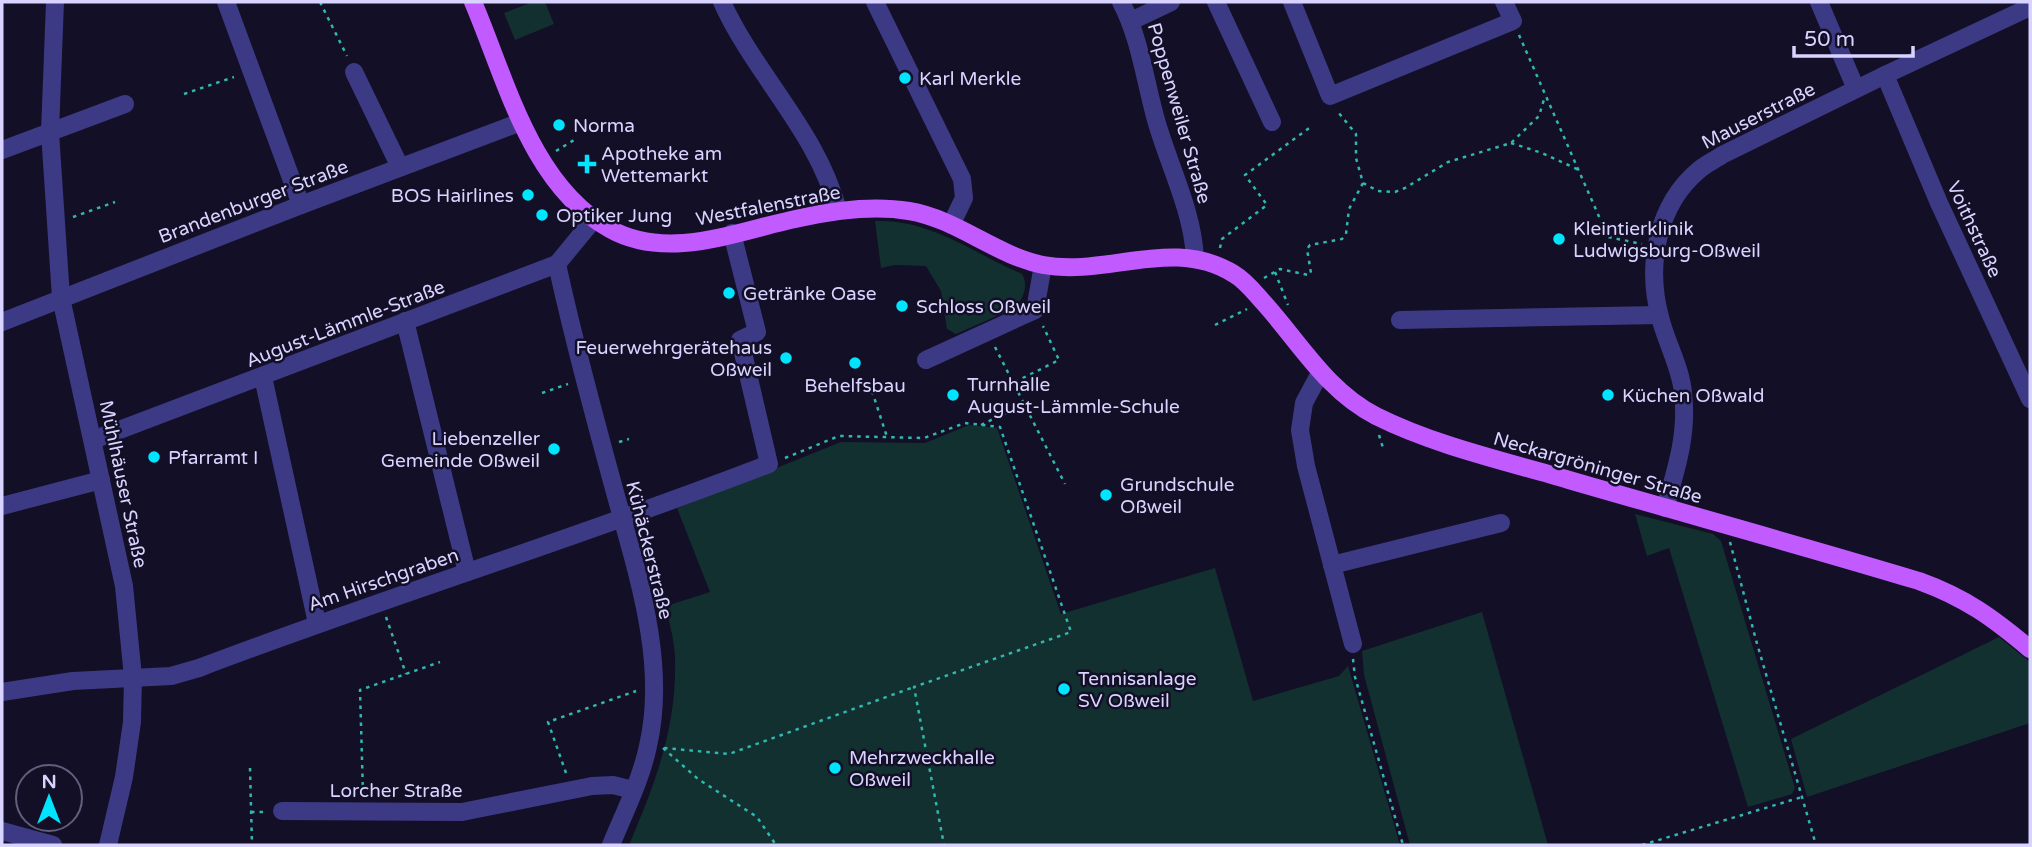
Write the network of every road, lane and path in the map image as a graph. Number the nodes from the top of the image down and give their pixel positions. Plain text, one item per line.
1 (55, 2) edge
2 (226, 2) edge
3 (320, 2) edge
4 (475, 2) edge
5 (722, 2) edge
6 (875, 2) edge
7 (1121, 2) edge
8 (1171, 2) edge
9 (1216, 2) edge
10 (1292, 2) edge
11 (1504, 2) edge
12 (1819, 2) edge
13 (2030, 7) edge
14 (1131, 21) junction
15 (1513, 21) junction
16 (251, 71) junction
17 (354, 72) joint
18 (1885, 75) junction
19 (1856, 89) junction
20 (184, 94) dead end
21 (1546, 95) junction
22 (1331, 96) junction
23 (125, 104) dead end
24 (521, 122) junction
25 (1272, 122) dead end
26 (1312, 126) dead end
27 (50, 132) junction
28 (574, 140) dead end
29 (1511, 143) junction
30 (2, 150) edge
31 (541, 160) junction
32 (400, 167) junction
33 (1579, 170) junction
34 (1363, 183) junction
35 (115, 202) dead end
36 (301, 205) junction
37 (838, 211) junction
38 (594, 219) junction
39 (56, 220) junction
40 (951, 225) junction
41 (732, 233) junction
42 (1656, 246) junction
43 (1195, 259) junction
44 (557, 264) junction
45 (1215, 264) junction
46 (1043, 265) junction
47 (1275, 272) dead end
48 (61, 298) junction
49 (1262, 301) junction
50 (1035, 310) junction
51 (1659, 316) junction
52 (1400, 320) dead end
53 (405, 321) junction
54 (2, 322) edge
55 (1215, 325) dead end
56 (987, 332) junction
57 (926, 360) dead end
58 (1320, 373) junction
59 (263, 377) junction
60 (584, 378) junction
61 (1013, 383) junction
62 (872, 391) dead end
63 (542, 393) dead end
64 (2030, 399) edge
65 (1024, 404) junction
66 (981, 425) junction
67 (887, 438) junction
68 (93, 440) junction
69 (769, 464) junction
70 (101, 480) junction
71 (1065, 484) dead end
72 (2, 506) edge
73 (1665, 508) junction
74 (622, 520) junction
75 (1501, 523) dead end
76 (1726, 525) junction
77 (1332, 565) junction
78 (467, 572) junction
79 (380, 601) junction
80 (317, 623) junction
81 (1353, 644) joint
82 (2030, 649) edge
83 (440, 662) dead end
84 (407, 674) junction
85 (133, 677) junction
86 (654, 685) junction
87 (914, 687) junction
88 (2, 692) edge
89 (656, 747) junction
90 (250, 768) dead end
91 (572, 790) junction
92 (633, 790) junction
93 (1802, 797) junction
94 (282, 811) dead end
95 (363, 812) junction
96 (2, 831) edge
97 (53, 845) edge
98 (108, 845) edge
99 (252, 845) edge
100 (611, 845) edge
101 (776, 845) edge
102 (944, 845) edge
103 (1403, 845) edge
104 (1642, 845) edge
105 (1816, 845) edge

1 - 27 street, Mühlhäuser Straße
2 - 16 street
3 - 17 path
4 - 24 main road, Westfalenstraße
5 - 37 street
6 - 40 street
7 - 14 street
8 - 14 street, Poppenweiler Straße
9 - 25 street
10 - 22 street
11 - 15 street
12 - 19 street
13 - 18 street, Mauserstraße
14 - 43 street, Poppenweiler Straße
15 - 21 path
15 - 22 street
16 - 20 path
16 - 36 street
17 - 32 street
18 - 19 street, Mauserstraße
18 - 64 street, Voithstraße
19 - 42 street, Mauserstraße
21 - 29 path
21 - 33 path
22 - 34 path
23 - 27 street
24 - 31 main road, Westfalenstraße
24 - 32 street, Brandenburger Straße
26 - 45 path
27 - 30 street
27 - 39 street, Mühlhäuser Straße
28 - 31 path
29 - 33 path
29 - 34 path
31 - 38 main road, Westfalenstraße
32 - 36 street, Brandenburger Straße
33 - 42 path
34 - 47 path
35 - 39 path
36 - 48 street, Brandenburger Straße
37 - 40 main road, Westfalenstraße
37 - 41 main road, Westfalenstraße
38 - 41 main road, Westfalenstraße
38 - 44 street
39 - 48 street, Mühlhäuser Straße
40 - 46 main road, Westfalenstraße
41 - 69 street
42 - 51 street, Mauserstraße
43 - 45 main road, Neckargröninger Straße
43 - 46 main road, Westfalenstraße
44 - 53 street, August-Lämmle-Straße
44 - 60 street, Kühäckerstraße
45 - 49 main road, Neckargröninger Straße
46 - 50 street
48 - 54 street, Brandenburger Straße
48 - 68 street, Mühlhäuser Straße
49 - 55 path
49 - 58 main road, Neckargröninger Straße
50 - 56 street
50 - 61 path
51 - 52 street
51 - 73 street, Mauserstraße
53 - 59 street, August-Lämmle-Straße
53 - 78 street
56 - 57 street
56 - 61 path
58 - 73 main road, Neckargröninger Straße
58 - 77 street
59 - 68 street, August-Lämmle-Straße
59 - 80 street
60 - 63 path
60 - 74 street, Kühäckerstraße
61 - 65 path
62 - 67 path
65 - 66 path
65 - 71 path
66 - 67 path
66 - 87 path
67 - 69 path
68 - 70 street, Mühlhäuser Straße
69 - 74 street, Am Hirschgraben
70 - 72 street
70 - 85 street, Mühlhäuser Straße
73 - 76 main road, Neckargröninger Straße
74 - 78 street, Am Hirschgraben
74 - 86 street, Kühäckerstraße
75 - 77 street
76 - 82 main road, Neckargröninger Straße
76 - 93 path
77 - 81 street
78 - 79 street, Am Hirschgraben
79 - 80 street, Am Hirschgraben
79 - 84 path
80 - 85 street, Am Hirschgraben
81 - 103 path
83 - 84 path
84 - 95 path
85 - 88 street, Am Hirschgraben
85 - 98 street, Mühlhäuser Straße
86 - 89 street, Kühäckerstraße
86 - 91 path
87 - 89 path
87 - 102 path
89 - 92 street, Kühäckerstraße
89 - 101 path
90 - 99 path
91 - 92 street, Lorcher Straße
91 - 95 street, Lorcher Straße
92 - 100 street, Kühäckerstraße
93 - 104 path
93 - 105 path
94 - 95 street, Lorcher Straße
96 - 97 street

